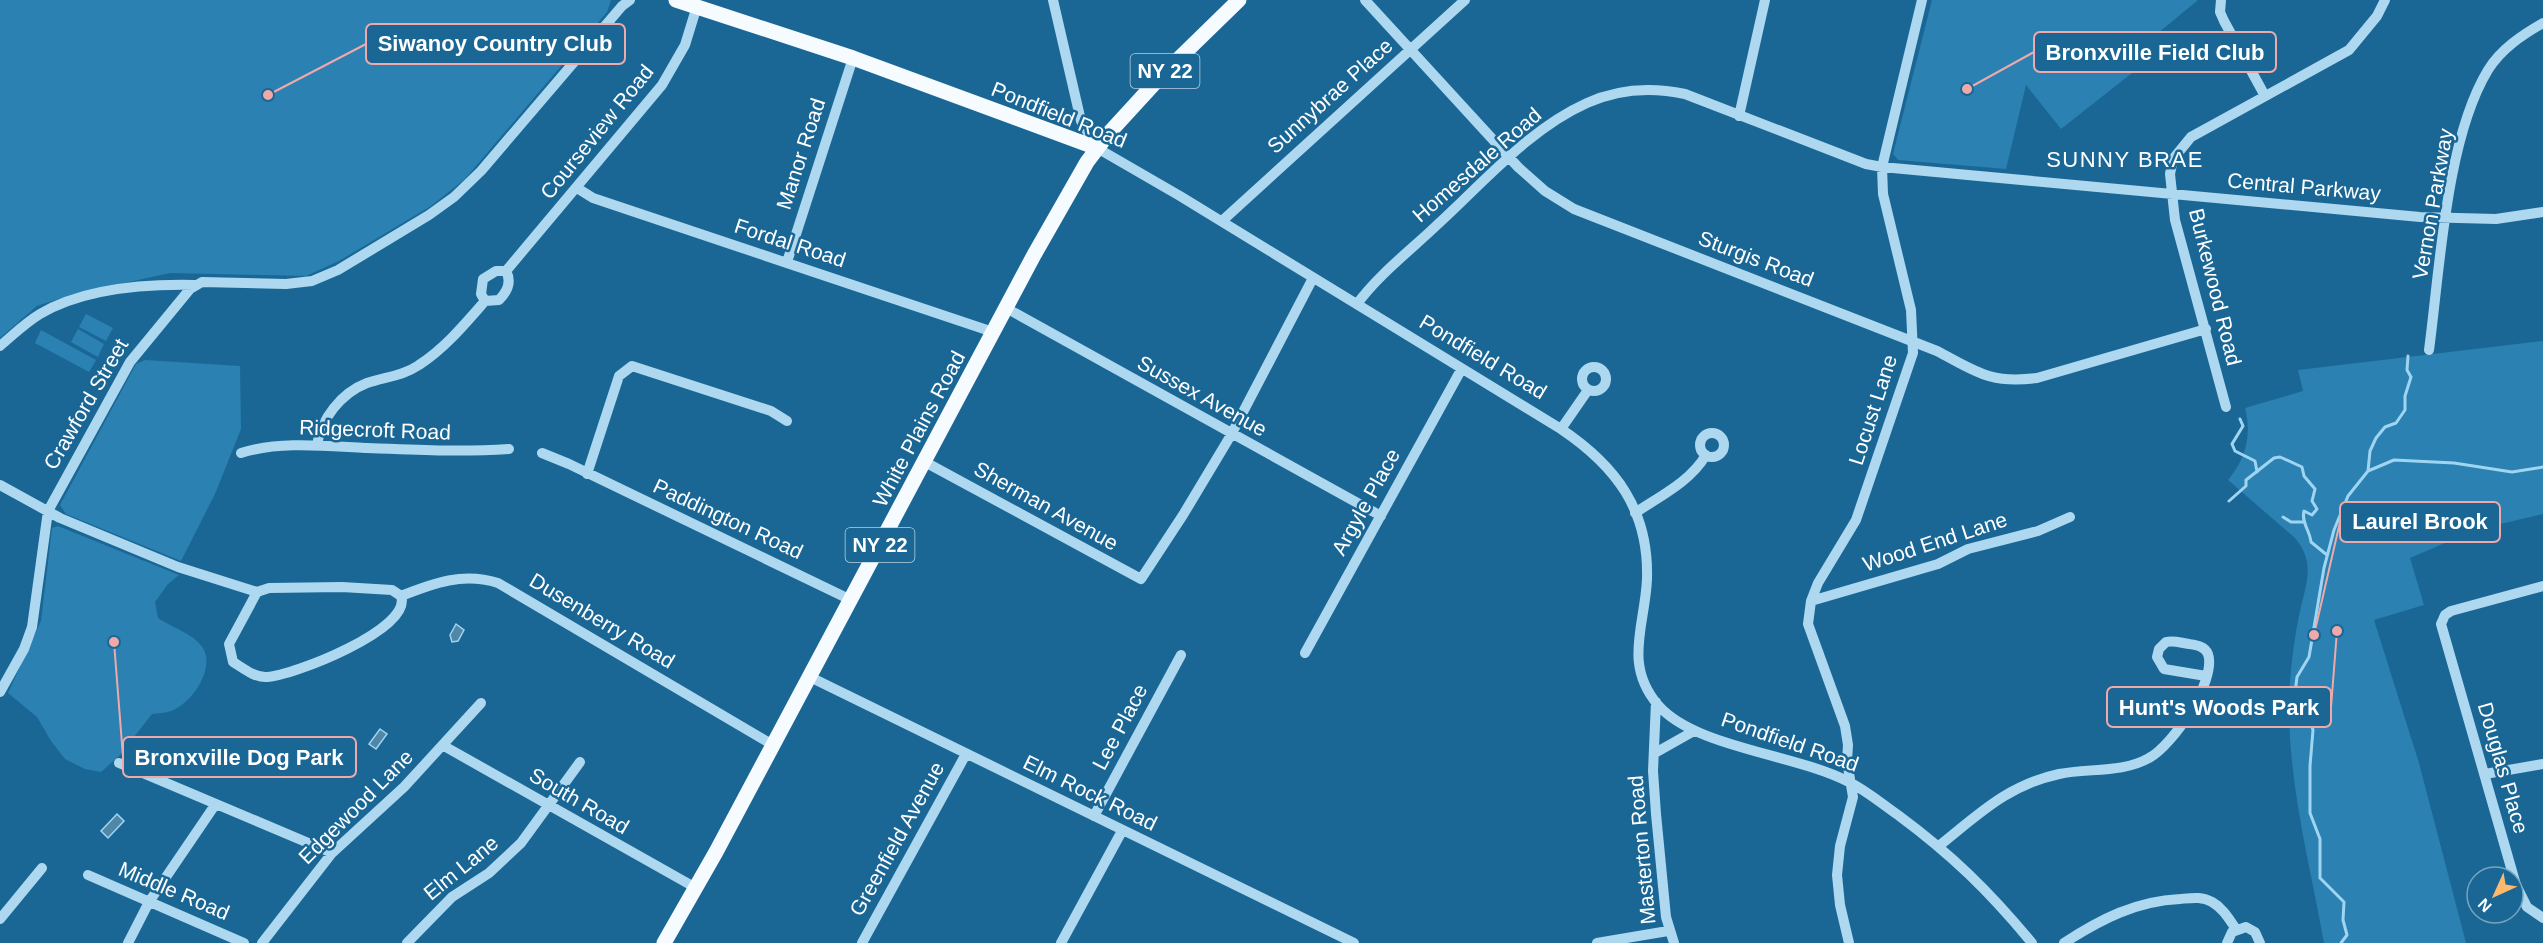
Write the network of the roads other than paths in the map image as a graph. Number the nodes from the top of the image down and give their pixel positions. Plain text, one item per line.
1 (630, 0) edge
2 (1053, 0) edge
3 (1239, 0) edge
4 (1365, 0) edge
5 (1465, 0) edge
6 (1765, 0) edge
7 (1922, 0) edge
8 (2221, 0) edge
9 (2385, 0) edge
10 (687, 2) edge
11 (2543, 22) edge
12 (1410, 49) junction
13 (853, 58) junction
14 (2265, 96) junction
15 (1739, 116) junction
16 (1097, 148) junction
17 (1509, 158) junction
18 (1882, 167) junction
19 (577, 188) junction
20 (2173, 195) junction
21 (2543, 212) edge
22 (2447, 218) junction
23 (1222, 221) junction
24 (787, 262) junction
25 (507, 271) junction
26 (1313, 278) junction
27 (194, 285) junction
28 (485, 301) junction
29 (1357, 304) junction
30 (1006, 308) junction
31 (2206, 329) junction
32 (993, 332) junction
33 (1914, 342) junction
34 (0, 346) edge
35 (2429, 350) dead end
36 (1461, 370) junction
37 (1588, 390) dead end
38 (2226, 407) dead end
39 (787, 421) dead end
40 (1561, 429) junction
41 (1231, 435) junction
42 (317, 445) junction
43 (509, 449) dead end
44 (241, 453) dead end
45 (542, 453) dead end
46 (1706, 455) dead end
47 (925, 462) junction
48 (587, 474) junction
49 (0, 485) edge
50 (48, 511) junction
51 (1635, 513) junction
52 (1381, 516) junction
53 (2070, 517) dead end
54 (2543, 586) edge
55 (257, 592) junction
56 (401, 596) junction
57 (851, 600) junction
58 (1811, 601) junction
59 (1305, 653) dead end
60 (1181, 655) dead end
61 (2206, 676) junction
62 (4, 677) edge
63 (810, 677) junction
64 (0, 692) edge
65 (1656, 702) junction
66 (481, 703) dead end
67 (1694, 731) junction
68 (773, 745) junction
69 (444, 746) junction
70 (1655, 753) junction
71 (966, 754) junction
72 (579, 762) dead end
73 (119, 763) dead end
74 (2543, 764) edge
75 (2485, 774) junction
76 (1851, 783) junction
77 (215, 805) junction
78 (549, 806) junction
79 (1094, 816) junction
80 (1122, 831) junction
81 (1939, 846) junction
82 (332, 853) junction
83 (42, 868) dead end
84 (88, 875) dead end
85 (696, 888) junction
86 (149, 902) junction
87 (2543, 918) edge
88 (0, 919) edge
89 (2236, 929) junction
90 (1668, 931) junction
91 (128, 943) edge
92 (244, 943) edge
93 (262, 943) edge
94 (407, 943) edge
95 (664, 943) edge
96 (862, 943) edge
97 (1061, 943) edge
98 (1354, 943) edge
99 (1597, 943) edge
100 (1674, 943) edge
101 (1849, 943) edge
102 (2032, 943) edge
103 (2064, 943) edge
104 (2228, 943) edge
105 (2260, 943) edge

1 - 27 street
2 - 16 street
3 - 16 main road, White Plains Road / NY 22
4 - 12 street, Sturgis Road
5 - 12 street, Sunnybrae Place
6 - 15 street
7 - 18 street, Locust Lane
8 - 14 street
9 - 14 street, Burkewood Road
10 - 13 main road, Pondfield Road
10 - 19 street, Courseview Road
11 - 22 street, Vernon Parkway
12 - 17 street, Sturgis Road
12 - 23 street, Sunnybrae Place
13 - 16 main road, Pondfield Road
13 - 24 street, Manor Road
14 - 20 street, Burkewood Road
15 - 17 street, Homesdale Road
15 - 18 street, Homesdale Road
16 - 23 street, Pondfield Road
16 - 30 main road, White Plains Road / NY 22
17 - 29 street, Homesdale Road
17 - 33 street, Sturgis Road
18 - 20 street, Central Parkway
18 - 33 street, Locust Lane
19 - 24 street, Fordal Road
19 - 25 street, Courseview Road
20 - 22 street, Central Parkway
20 - 31 street, Burkewood Road
21 - 22 street, Central Parkway
22 - 35 street, Vernon Parkway
23 - 26 street, Pondfield Road
24 - 32 street, Fordal Road
25 - 28 street, Courseview Road
25 - 28 street, Courseview Road
26 - 29 street, Pondfield Road
26 - 41 street
27 - 34 street
27 - 50 street, Crawford Street
28 - 42 street, Courseview Road
29 - 36 street, Pondfield Road
30 - 32 main road, White Plains Road / NY 22
30 - 41 street, Sussex Avenue
31 - 33 street, Sturgis Road
31 - 38 street, Burkewood Road
32 - 47 main road, White Plains Road / NY 22
33 - 58 street, Locust Lane
36 - 40 street, Pondfield Road
36 - 52 street, Argyle Place
37 - 40 street
39 - 48 street
40 - 51 street, Pondfield Road
41 - 47 street, Sherman Avenue
41 - 52 street, Sussex Avenue
42 - 43 street, Ridgecroft Road
42 - 44 street, Ridgecroft Road
45 - 48 street
46 - 51 street
47 - 57 main road, White Plains Road / NY 22
48 - 57 street, Paddington Road
49 - 50 street
50 - 55 street
50 - 62 street, Crawford Street
51 - 65 street, Pondfield Road
52 - 59 street, Argyle Place
53 - 58 street, Wood End Lane
54 - 75 street, Douglas Place
55 - 56 street
55 - 56 street
56 - 68 street, Dusenberry Road
57 - 63 main road, White Plains Road / NY 22
58 - 76 street, Locust Lane
60 - 79 street, Lee Place
61 - 61 street
61 - 81 street
62 - 64 street, Crawford Street
63 - 68 main road, White Plains Road / NY 22
63 - 71 street, Elm Rock Road
65 - 67 street, Pondfield Road
65 - 70 street, Masterton Road
66 - 69 street, Edgewood Lane
67 - 70 street, Masterton Road
67 - 76 street, Pondfield Road
68 - 85 main road, White Plains Road / NY 22
69 - 78 street, South Road
69 - 82 street, Edgewood Lane
70 - 90 street, Masterton Road
71 - 79 street, Elm Rock Road
71 - 96 street, Greenfield Avenue
72 - 78 street, Elm Lane
73 - 77 street
74 - 75 street
75 - 87 street, Douglas Place
76 - 81 street, Pondfield Road
76 - 101 street, Locust Lane
77 - 82 street
77 - 86 street
78 - 85 street, South Road
78 - 94 street, Elm Lane
79 - 80 street, Elm Rock Road
80 - 97 street
80 - 98 street, Elm Rock Road
81 - 102 street, Pondfield Road
82 - 93 street, Edgewood Lane
83 - 88 street
84 - 86 street, Middle Road
85 - 95 main road, White Plains Road / NY 22
86 - 91 street
86 - 92 street, Middle Road
89 - 103 street
89 - 104 street
89 - 105 street
90 - 99 street
90 - 100 street, Masterton Road

